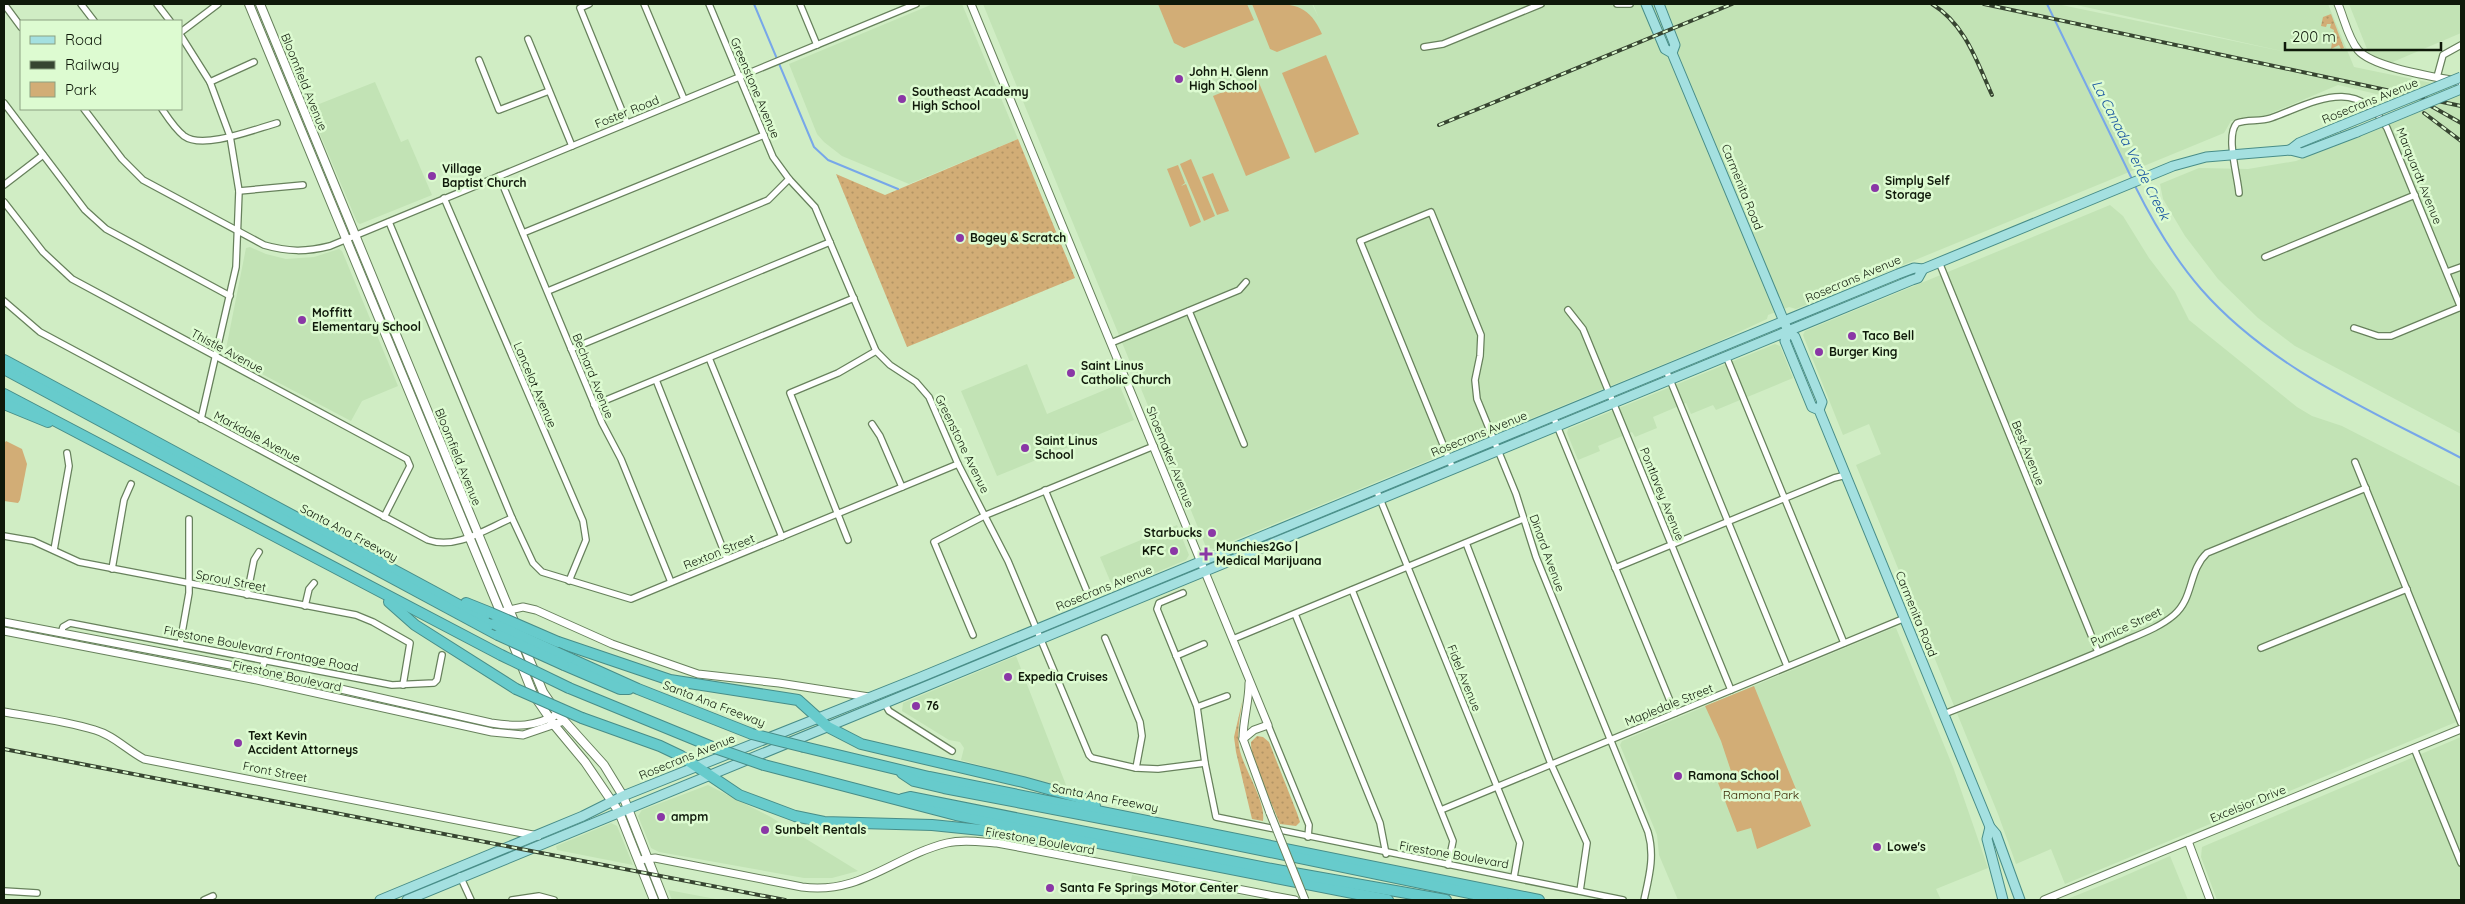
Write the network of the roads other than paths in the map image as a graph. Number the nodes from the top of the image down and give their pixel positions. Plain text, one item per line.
1 (4, 4) edge
2 (81, 4) edge
3 (157, 4) edge
4 (218, 4) edge
5 (249, 4) edge
6 (260, 4) edge
7 (589, 4) edge
8 (644, 4) edge
9 (709, 4) edge
10 (800, 4) edge
11 (916, 4) edge
12 (971, 4) edge
13 (1541, 4) edge
14 (1618, 4) edge
15 (1630, 4) edge
16 (1646, 4) edge
17 (1658, 4) edge
18 (2338, 4) edge
19 (93, 20) edge
20 (169, 20) edge
21 (20, 26) edge
22 (182, 33) edge
23 (182, 36) edge
24 (528, 39) dead end
25 (817, 45) junction
26 (2461, 45) edge
27 (1424, 47) dead end
28 (1672, 53) junction
29 (479, 60) dead end
30 (254, 62) dead end
31 (740, 77) junction
32 (2437, 77) junction
33 (2461, 77) edge
34 (210, 82) junction
35 (2461, 82) edge
36 (2461, 89) edge
37 (549, 91) junction
38 (684, 99) junction
39 (4, 103) edge
40 (85, 110) edge
41 (163, 110) edge
42 (300, 116) junction
43 (278, 123) dead end
44 (627, 123) junction
45 (764, 135) junction
46 (230, 136) junction
47 (572, 146) junction
48 (2290, 150) junction
49 (43, 155) junction
50 (2233, 155) junction
51 (499, 176) junction
52 (789, 179) junction
53 (331, 180) junction
54 (323, 182) junction
55 (303, 185) dead end
56 (4, 186) edge
57 (239, 191) junction
58 (2239, 193) dead end
59 (2415, 195) junction
60 (444, 198) junction
61 (4, 202) edge
62 (388, 222) junction
63 (239, 232) junction
64 (523, 233) junction
65 (355, 236) junction
66 (346, 239) junction
67 (830, 242) junction
68 (2265, 257) dead end
69 (1939, 262) junction
70 (2461, 266) edge
71 (1923, 269) junction
72 (2447, 272) junction
73 (1898, 274) junction
74 (1246, 282) dead end
75 (1902, 284) junction
76 (377, 291) junction
77 (548, 291) junction
78 (368, 294) junction
79 (230, 296) junction
80 (854, 298) junction
81 (4, 301) edge
82 (2461, 308) edge
83 (1568, 310) dead end
84 (1189, 311) junction
85 (1784, 322) junction
86 (2354, 328) dead end
87 (1788, 331) junction
88 (1111, 343) junction
89 (571, 348) junction
90 (876, 351) junction
91 (1726, 356) junction
92 (216, 357) junction
93 (709, 358) junction
94 (4, 360) edge
95 (4, 369) edge
96 (1666, 370) junction
97 (656, 380) junction
98 (1670, 380) junction
99 (1610, 393) junction
100 (4, 394) edge
101 (1614, 403) junction
102 (4, 404) edge
103 (594, 405) junction
104 (1553, 416) junction
105 (201, 419) junction
106 (872, 424) dead end
107 (1557, 426) junction
108 (1494, 441) junction
109 (1244, 444) dead end
110 (106, 446) junction
111 (1154, 446) junction
112 (1498, 450) junction
113 (67, 453) dead end
114 (1449, 459) junction
115 (2355, 462) dead end
116 (958, 464) junction
117 (1453, 469) junction
118 (1846, 475) junction
119 (131, 484) dead end
120 (902, 487) junction
121 (2366, 488) junction
122 (1376, 489) junction
123 (1045, 490) junction
124 (1784, 498) junction
125 (1380, 499) junction
126 (838, 514) junction
127 (384, 516) junction
128 (986, 516) junction
129 (512, 518) junction
130 (189, 519) dead end
131 (1523, 519) junction
132 (1728, 522) junction
133 (1276, 531) junction
134 (477, 533) junction
135 (4, 536) edge
136 (469, 537) junction
137 (782, 537) junction
138 (848, 540) dead end
139 (1278, 541) junction
140 (1466, 543) junction
141 (1672, 545) junction
142 (54, 550) junction
143 (259, 552) dead end
144 (727, 559) junction
145 (1201, 561) junction
146 (1408, 567) junction
147 (1615, 568) junction
148 (112, 569) junction
149 (1205, 571) junction
150 (569, 581) junction
151 (671, 582) junction
152 (189, 583) junction
153 (314, 583) dead end
154 (416, 583) junction
155 (1086, 589) dead end
156 (2407, 589) junction
157 (1352, 590) junction
158 (377, 591) junction
159 (1183, 593) dead end
160 (246, 595) junction
161 (305, 606) junction
162 (500, 611) junction
163 (1295, 614) junction
164 (1905, 618) junction
165 (4, 622) edge
166 (1038, 628) junction
167 (4, 631) edge
168 (61, 633) junction
169 (973, 635) dead end
170 (1042, 638) junction
171 (1105, 638) dead end
172 (1233, 639) junction
173 (1844, 643) junction
174 (180, 644) junction
175 (1204, 644) dead end
176 (2261, 648) dead end
177 (986, 650) junction
178 (2098, 652) junction
179 (442, 655) dead end
180 (1176, 656) junction
181 (963, 659) junction
182 (265, 660) junction
183 (990, 660) junction
184 (567, 661) junction
185 (1788, 666) junction
186 (968, 669) junction
187 (938, 670) junction
188 (261, 671) junction
189 (1249, 677) junction
190 (252, 680) junction
191 (942, 680) junction
192 (403, 685) junction
193 (1731, 690) junction
194 (1227, 696) dead end
195 (869, 697) junction
196 (885, 704) junction
197 (1197, 707) junction
198 (4, 712) edge
199 (1675, 713) junction
200 (558, 714) junction
201 (1944, 714) junction
202 (816, 718) junction
203 (550, 719) junction
204 (564, 721) junction
205 (2461, 723) edge
206 (1268, 724) junction
207 (555, 726) junction
208 (828, 727) junction
209 (2461, 729) edge
210 (1243, 739) junction
211 (1610, 740) junction
212 (2414, 748) junction
213 (952, 751) dead end
214 (1205, 762) junction
215 (1552, 764) junction
216 (697, 768) junction
217 (1136, 768) junction
218 (897, 769) junction
219 (710, 775) junction
220 (1498, 786) junction
221 (623, 796) junction
222 (896, 800) junction
223 (612, 801) junction
224 (628, 808) junction
225 (1440, 810) junction
226 (1105, 811) junction
227 (619, 812) junction
228 (1990, 827) junction
229 (538, 835) junction
230 (1308, 836) junction
231 (2188, 841) junction
232 (542, 845) junction
233 (1152, 854) junction
234 (1386, 854) junction
235 (648, 859) junction
236 (639, 860) junction
237 (2461, 863) edge
238 (1448, 865) junction
239 (458, 869) junction
240 (1514, 877) junction
241 (462, 878) junction
242 (4, 891) edge
243 (1580, 891) junction
244 (37, 893) dead end
245 (213, 896) dead end
246 (204, 900) edge
247 (380, 900) edge
248 (407, 900) edge
249 (471, 900) edge
250 (512, 900) edge
251 (554, 900) edge
252 (654, 900) edge
253 (664, 900) edge
254 (1296, 900) edge
255 (1305, 900) edge
256 (1388, 900) edge
257 (1446, 900) edge
258 (1503, 900) edge
259 (1539, 900) edge
260 (1623, 900) edge
261 (1644, 900) edge
262 (2003, 900) edge
263 (2020, 900) edge
264 (2044, 900) edge
265 (2210, 900) edge

1 - 21 street
2 - 19 street
3 - 20 street
4 - 22 street
5 - 42 main road, Bloomfield Avenue
6 - 42 main road, Bloomfield Avenue
7 - 44 street
8 - 38 street
9 - 31 street, Greenstone Avenue
10 - 25 street
11 - 25 street, Foster Road
12 - 88 street, Shoemaker Avenue
13 - 27 street
14 - 15 street
16 - 28 main road, Carmenita Road
17 - 28 main road, Carmenita Road
18 - 32 street
23 - 34 street
24 - 37 street
25 - 31 street, Foster Road
26 - 32 street
28 - 85 main road, Carmenita Road
29 - 37 street
30 - 34 street
31 - 38 street, Foster Road
31 - 45 street, Greenstone Avenue
32 - 35 street
33 - 48 main road, Rosecrans Avenue, bridge
34 - 46 street
36 - 48 main road, Rosecrans Avenue, bridge
37 - 47 street
38 - 44 street, Foster Road
39 - 49 street
40 - 63 street, Foster Road
41 - 46 street
42 - 53 main road, Bloomfield Avenue
42 - 54 main road, Bloomfield Avenue
43 - 46 street
44 - 47 street, Foster Road
45 - 52 street, Greenstone Avenue
45 - 64 street
46 - 57 street
47 - 51 street, Foster Road
48 - 50 main road, Rosecrans Avenue
49 - 56 street
49 - 79 street
50 - 58 street, Marquardt Avenue
50 - 59 street, Marquardt Avenue
50 - 69 main road, Rosecrans Avenue
51 - 60 street, Foster Road
51 - 64 street, Bechard Avenue
52 - 67 street, Greenstone Avenue
52 - 77 street
53 - 54 main road
53 - 65 main road, Bloomfield Avenue
54 - 66 main road, Bloomfield Avenue
55 - 57 street
57 - 63 street
59 - 68 street
59 - 72 street, Marquardt Avenue
60 - 62 street, Foster Road
60 - 150 street, Lancelot Avenue
61 - 92 street, Thistle Avenue
62 - 65 street, Foster Road
62 - 129 street, Rexton Street
63 - 66 street, Foster Road
63 - 79 street
64 - 77 street, Bechard Avenue
65 - 66 street, Foster Road
65 - 76 main road, Bloomfield Avenue
66 - 78 main road, Bloomfield Avenue
67 - 80 street, Greenstone Avenue
67 - 89 street
69 - 71 main road, Rosecrans Avenue
69 - 178 street, Best Avenue
70 - 72 street
71 - 73 main road, Rosecrans Avenue
71 - 75 main road, Rosecrans Avenue
72 - 82 street, Marquardt Avenue
73 - 75 main road
73 - 85 main road, Rosecrans Avenue
74 - 84 street
75 - 87 main road, Rosecrans Avenue
76 - 78 main road
76 - 134 main road, Bloomfield Avenue
77 - 89 street, Bechard Avenue
78 - 136 main road, Bloomfield Avenue
79 - 92 street
80 - 90 street, Greenstone Avenue
80 - 93 street
81 - 105 street, Markdale Avenue
82 - 86 street
83 - 99 street, Pontlavey Avenue
84 - 88 street
84 - 109 street
85 - 87 main road, Carmenita Road
85 - 96 main road, Rosecrans Avenue
87 - 91 main road, Rosecrans Avenue
87 - 118 main road, Carmenita Road
88 - 111 street, Shoemaker Avenue
89 - 103 street, Bechard Avenue
90 - 116 street, Greenstone Avenue
90 - 126 street
91 - 98 main road, Rosecrans Avenue
91 - 124 street
92 - 105 street
92 - 127 street, Thistle Avenue
93 - 97 street
93 - 137 street
94 - 154 highway, Santa Ana Freeway
95 - 184 highway, bridge
96 - 98 street
96 - 99 main road, Rosecrans Avenue
97 - 103 street
97 - 144 street
98 - 101 main road, Rosecrans Avenue
98 - 132 street
99 - 101 street, Pontlavey Avenue
99 - 104 main road, Rosecrans Avenue
100 - 110 highway
101 - 107 main road, Rosecrans Avenue
101 - 141 street, Pontlavey Avenue
102 - 110 highway
103 - 151 street, Bechard Avenue
104 - 107 street
104 - 108 main road, Rosecrans Avenue
105 - 127 street, Markdale Avenue
106 - 120 street
107 - 112 main road, Rosecrans Avenue
107 - 147 street
108 - 112 street, Dinard Avenue
108 - 114 main road, Rosecrans Avenue
108 - 114 street, Dinard Avenue
110 - 158 highway
111 - 123 street
111 - 145 street, Shoemaker Avenue
112 - 117 main road, Rosecrans Avenue
112 - 131 street, Dinard Avenue
113 - 142 street
114 - 117 street
114 - 122 main road, Rosecrans Avenue
115 - 121 street
116 - 120 street, Rexton Street
116 - 128 street, Greenstone Avenue
117 - 125 main road, Rosecrans Avenue
118 - 124 street
118 - 164 main road, Carmenita Road
119 - 148 street
120 - 126 street, Rexton Street
121 - 156 street
121 - 178 street, Pumice Street
122 - 125 street, Fidel Avenue
122 - 133 main road, Rosecrans Avenue
123 - 128 street
123 - 155 street
124 - 132 street
124 - 173 street
125 - 139 main road, Rosecrans Avenue
125 - 146 street, Fidel Avenue
126 - 137 street, Rexton Street
126 - 138 street
127 - 136 street, Markdale Avenue
128 - 166 street, Greenstone Avenue
128 - 169 street
129 - 134 street, Markdale Avenue
129 - 150 street, Rexton Street
130 - 152 street
131 - 140 street
131 - 211 street, Dinard Avenue
132 - 141 street
132 - 185 street
133 - 139 main road
133 - 145 main road, Rosecrans Avenue
134 - 136 street, Markdale Avenue
134 - 162 main road, Bloomfield Avenue
135 - 142 street, Sproul Street
136 - 162 main road, Bloomfield Avenue
137 - 144 street, Rexton Street
139 - 149 main road, Rosecrans Avenue
140 - 146 street
140 - 215 street
141 - 147 street
141 - 193 street, Pontlavey Avenue
142 - 148 street, Sproul Street
143 - 160 street
144 - 151 street, Rexton Street
145 - 149 street, Shoemaker Avenue
145 - 166 main road, Rosecrans Avenue
146 - 157 street
146 - 220 street, Fidel Avenue
147 - 199 street
148 - 152 street, Sproul Street
149 - 170 main road, Rosecrans Avenue
149 - 172 street, Shoemaker Avenue
150 - 151 street, Rexton Street
152 - 160 street, Sproul Street
152 - 174 street
153 - 161 street
154 - 162 highway
154 - 184 highway, Santa Ana Freeway, bridge
156 - 176 street
156 - 205 street
157 - 163 street
157 - 225 street
158 - 216 highway, bridge
158 - 222 highway, bridge
159 - 180 street
160 - 161 street, Sproul Street
161 - 192 street, Sproul Street
162 - 195 street
162 - 200 main road, Bloomfield Avenue
162 - 202 highway, bridge
162 - 203 main road, Bloomfield Avenue
163 - 172 street
163 - 234 street
164 - 173 street, Mapledale Street
164 - 201 main road, Carmenita Road
165 - 168 street, Firestone Boulevard
166 - 170 street, Greenstone Avenue
166 - 177 main road, Rosecrans Avenue
167 - 190 street, Firestone Boulevard
168 - 174 street, Firestone Boulevard Frontage Road
168 - 188 street, Firestone Boulevard
170 - 183 main road, Rosecrans Avenue
170 - 217 street, Greenstone Avenue
171 - 217 street
172 - 189 street, Shoemaker Avenue
173 - 185 street, Mapledale Street
174 - 182 street, Firestone Boulevard Frontage Road
175 - 180 street
177 - 181 main road, Rosecrans Avenue
177 - 183 main road
178 - 201 street, Pumice Street
179 - 192 street, Firestone Boulevard Frontage Road
180 - 197 street
181 - 186 main road
181 - 187 main road, Rosecrans Avenue
182 - 188 street
182 - 192 street, Firestone Boulevard Frontage Road
183 - 186 main road, Rosecrans Avenue
184 - 218 highway, Santa Ana Freeway, bridge
185 - 193 street, Mapledale Street
186 - 191 main road, Rosecrans Avenue
187 - 191 main road
187 - 195 main road, Rosecrans Avenue
188 - 190 street
188 - 203 street, Firestone Boulevard
189 - 206 street, Shoemaker Avenue
189 - 210 street
190 - 207 street, Firestone Boulevard
191 - 196 main road, Rosecrans Avenue
193 - 199 street, Mapledale Street
194 - 197 street
195 - 202 main road, Rosecrans Avenue
196 - 208 main road, Rosecrans Avenue
196 - 213 street
197 - 214 street
198 - 229 street, Front Street
199 - 211 street, Mapledale Street
200 - 203 street, Firestone Boulevard
200 - 204 main road, Bloomfield Avenue
201 - 228 main road, Carmenita Road
202 - 208 highway
202 - 216 main road, Rosecrans Avenue
203 - 207 main road, Bloomfield Avenue
204 - 207 street, Firestone Boulevard
204 - 221 main road, Bloomfield Avenue
206 - 210 street
206 - 230 street, Shoemaker Avenue
207 - 223 main road, Bloomfield Avenue
208 - 219 main road, Rosecrans Avenue
208 - 226 highway
209 - 212 street, Excelsior Drive
210 - 255 street, bridge
211 - 215 street, Mapledale Street
211 - 261 street, Dinard Avenue
212 - 231 street, Excelsior Drive
212 - 237 street
214 - 217 street
214 - 230 street, Firestone Boulevard
215 - 220 street, Mapledale Street
215 - 243 street
216 - 219 highway
216 - 221 main road, Rosecrans Avenue
218 - 226 highway, Santa Ana Freeway
218 - 258 highway
219 - 224 main road, Rosecrans Avenue
219 - 233 highway
220 - 225 street, Mapledale Street
220 - 240 street, Fidel Avenue
221 - 223 main road, Rosecrans Avenue
221 - 224 main road, Bloomfield Avenue
222 - 233 highway
222 - 257 highway
223 - 227 main road, Bloomfield Avenue
223 - 229 main road, Rosecrans Avenue
224 - 227 main road, Rosecrans Avenue
224 - 235 main road, Bloomfield Avenue
225 - 238 street
226 - 259 highway, Santa Ana Freeway
227 - 232 main road, Rosecrans Avenue
227 - 236 main road, Bloomfield Avenue
228 - 262 main road, Carmenita Road
228 - 263 main road, Carmenita Road
229 - 232 street
229 - 239 main road, Rosecrans Avenue
230 - 234 street, Firestone Boulevard
231 - 264 street, Excelsior Drive
231 - 265 street
232 - 241 main road, Rosecrans Avenue
233 - 256 highway
234 - 238 street, Firestone Boulevard
235 - 236 street, Firestone Boulevard
235 - 253 main road, Bloomfield Avenue
235 - 254 street, Firestone Boulevard
236 - 252 main road, Bloomfield Avenue
238 - 240 street, Firestone Boulevard
239 - 241 street
239 - 247 main road, Rosecrans Avenue
240 - 243 street, Firestone Boulevard
241 - 248 main road, Rosecrans Avenue
241 - 249 street
242 - 244 street
243 - 260 street, Firestone Boulevard
245 - 246 street
250 - 251 street

